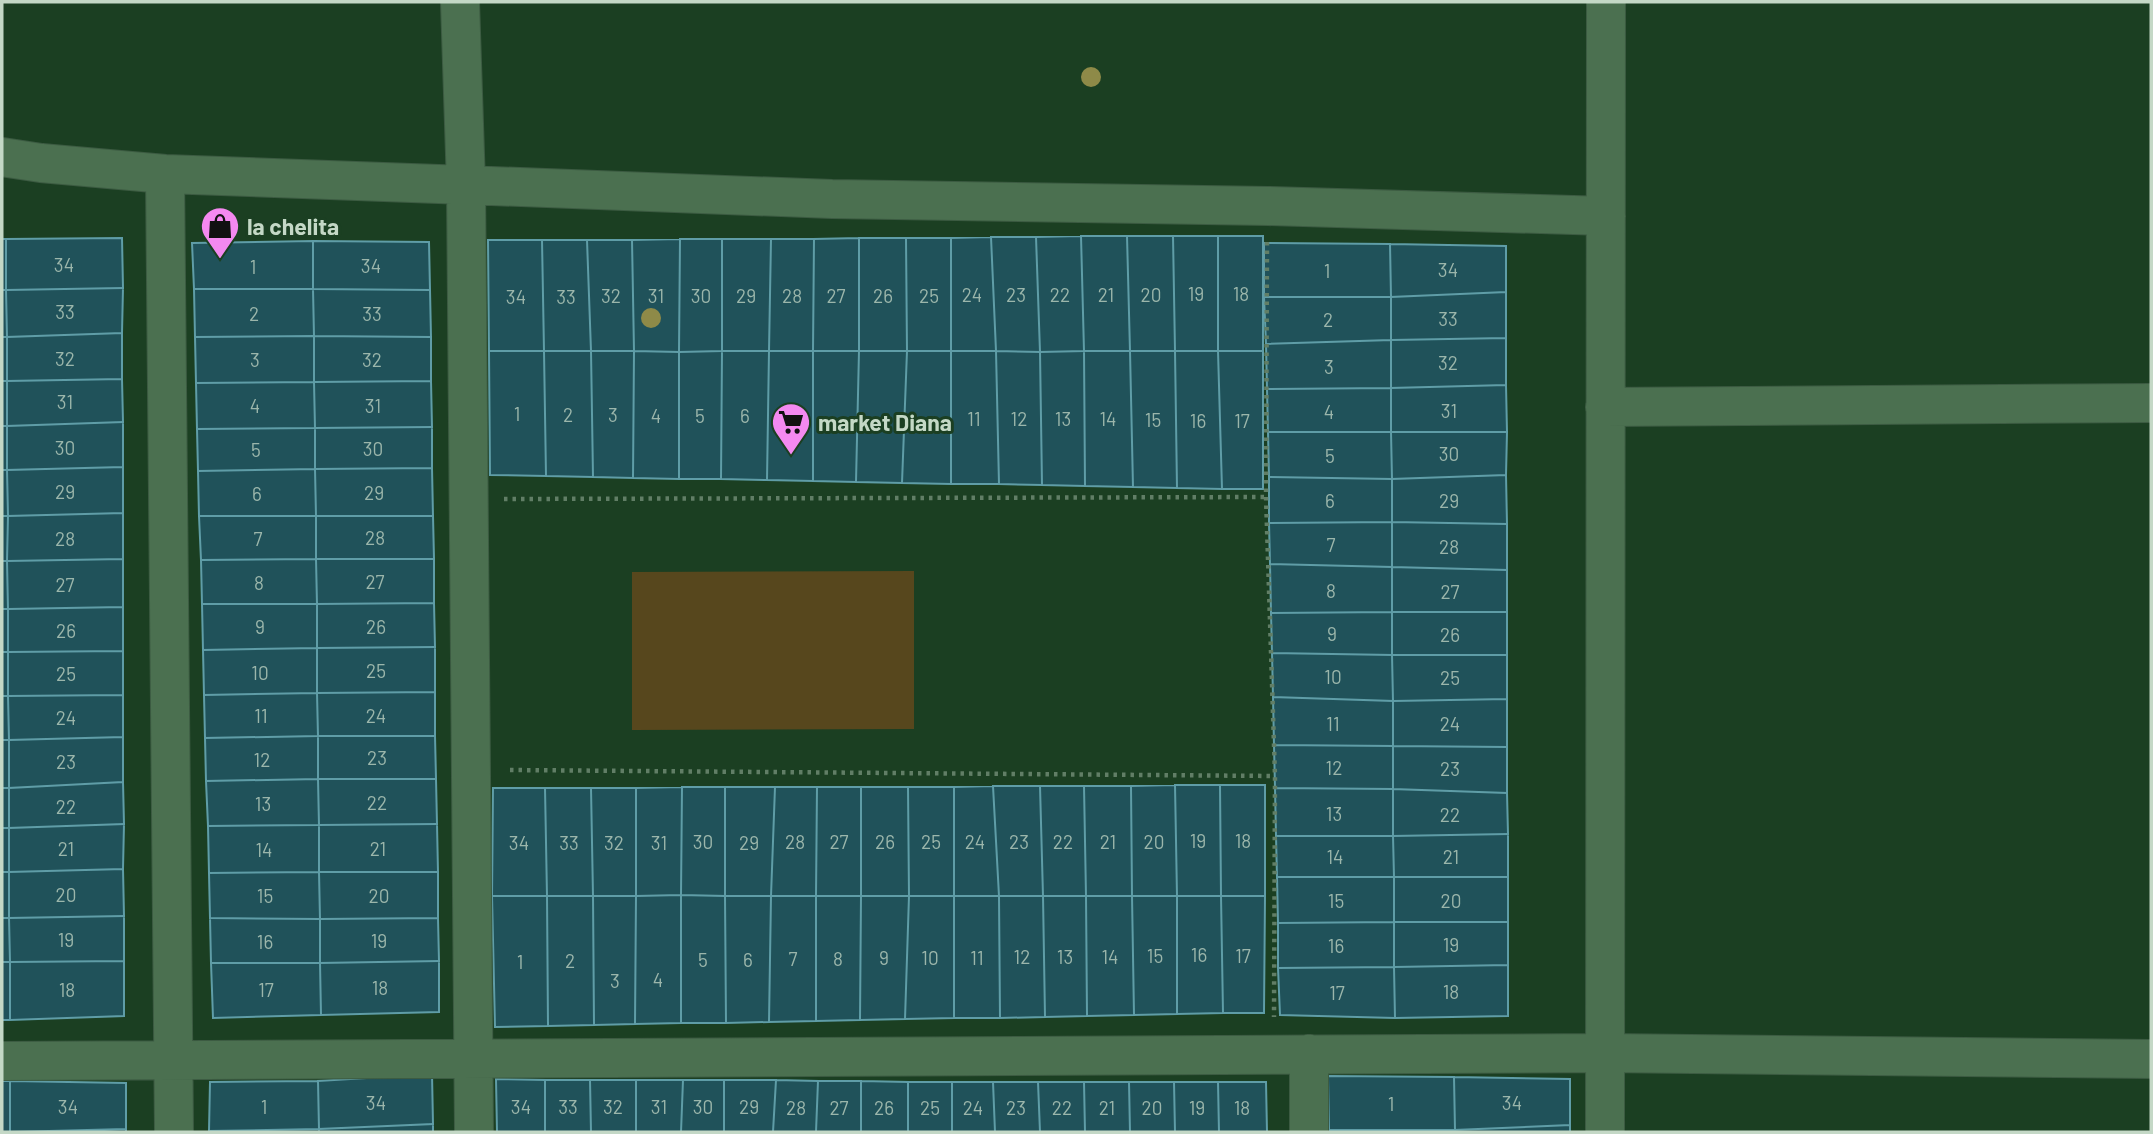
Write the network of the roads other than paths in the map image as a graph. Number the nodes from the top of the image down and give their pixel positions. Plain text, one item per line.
1 (460, 2) edge
2 (1606, 2) edge
3 (2, 157) edge
4 (166, 174) junction
5 (466, 185) junction
6 (1606, 216) junction
7 (2151, 402) edge
8 (1605, 407) junction
9 (1605, 1053) junction
10 (1291, 1054) junction
11 (474, 1059) junction
12 (2151, 1059) edge
13 (2, 1061) edge
14 (175, 1061) junction
15 (174, 1132) edge
16 (474, 1132) edge
17 (1309, 1132) edge
18 (1605, 1132) edge

1 - 5 street
2 - 6 street
3 - 4 street
4 - 5 street
4 - 14 street
5 - 6 street
5 - 11 street
6 - 8 street
7 - 8 street
8 - 9 street
9 - 10 street
9 - 12 street
9 - 18 street
10 - 11 street
10 - 17 street
11 - 14 street
11 - 16 street
13 - 14 street
14 - 15 street

